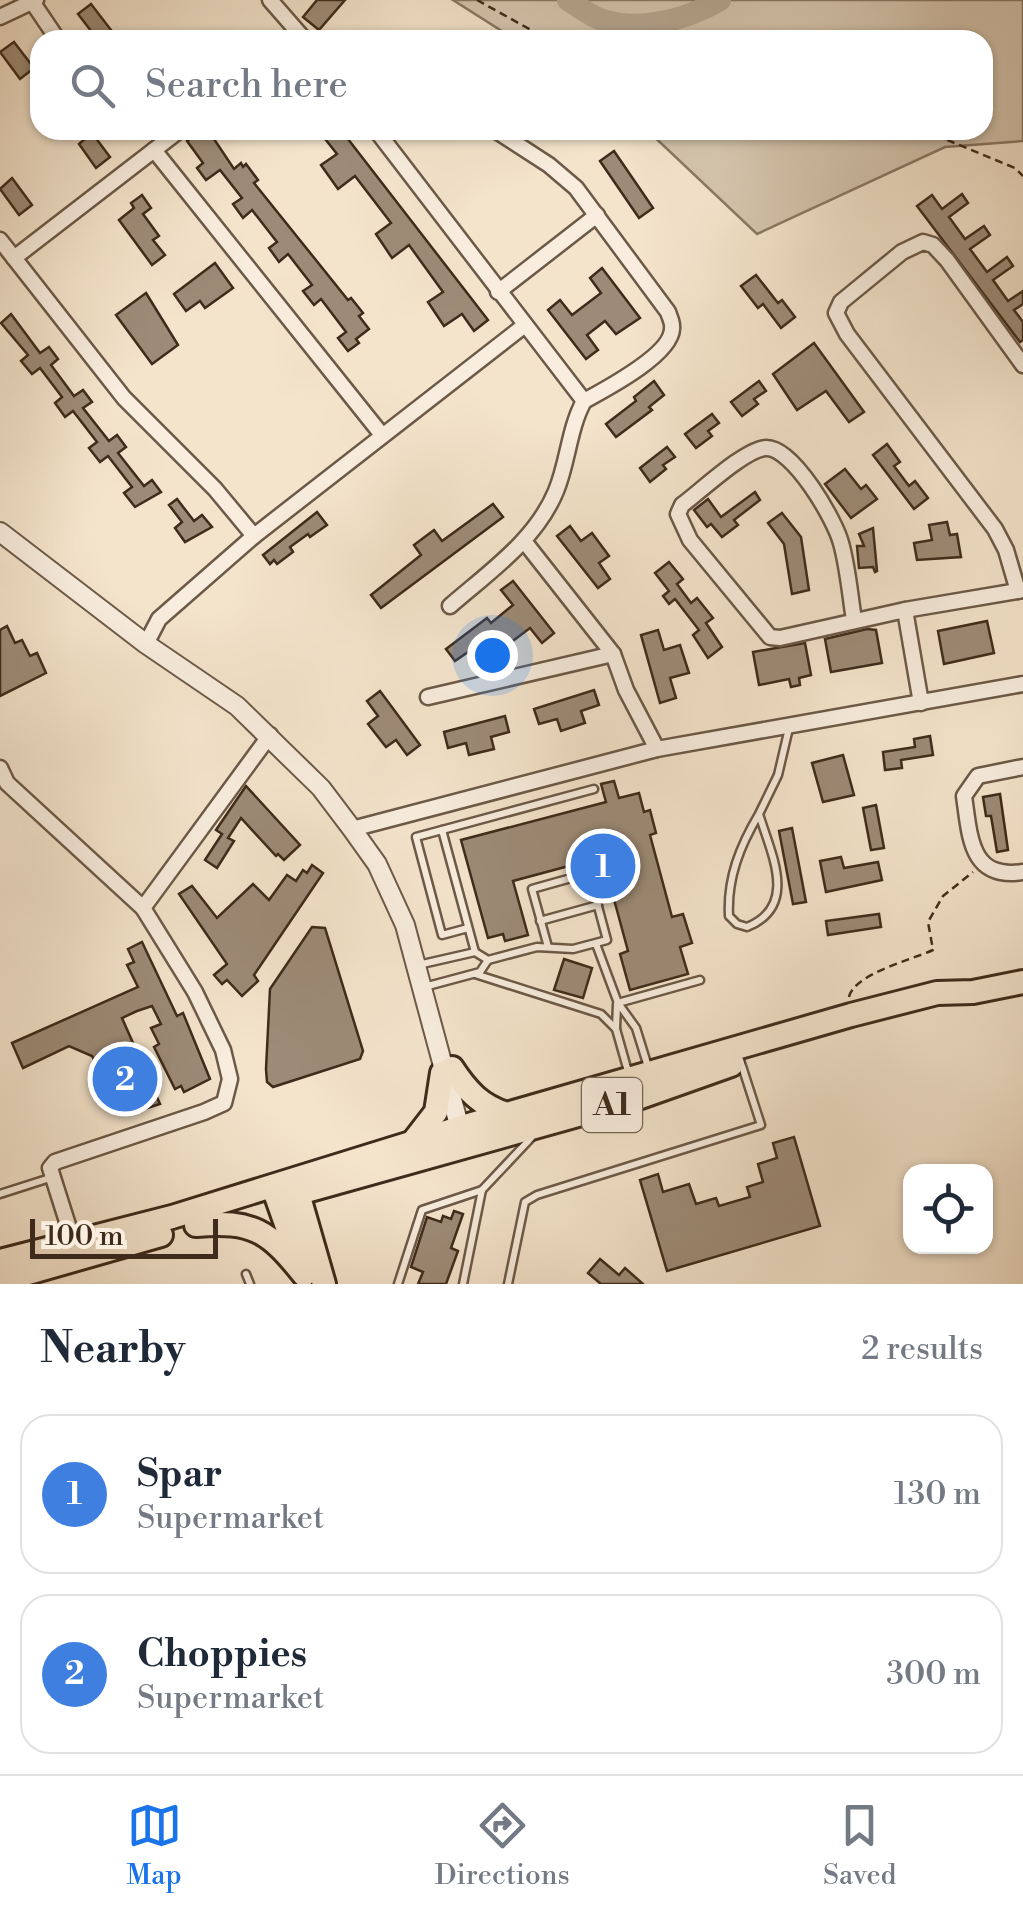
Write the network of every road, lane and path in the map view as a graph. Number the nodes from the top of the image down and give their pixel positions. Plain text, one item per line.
1 (270, 0) edge
2 (477, 0) edge
3 (35, 1) edge
4 (0, 17) edge
5 (52, 30) edge
6 (295, 30) edge
7 (531, 30) edge
8 (167, 140) edge
9 (384, 140) edge
10 (511, 140) edge
11 (947, 140) edge
12 (154, 150) junction
13 (1023, 176) edge
14 (597, 215) junction
15 (0, 240) edge
16 (14, 258) junction
17 (498, 292) junction
18 (524, 325) junction
19 (1023, 365) edge
20 (584, 401) junction
21 (382, 435) junction
22 (0, 532) edge
23 (254, 536) junction
24 (524, 541) junction
25 (1020, 590) edge
26 (450, 606) dead end
27 (905, 610) junction
28 (854, 620) junction
29 (146, 644) junction
30 (612, 654) junction
31 (1023, 684) edge
32 (428, 697) dead end
33 (921, 702) junction
34 (788, 728) junction
35 (270, 735) junction
36 (658, 749) junction
37 (1023, 767) edge
38 (0, 768) edge
39 (4, 784) edge
40 (594, 789) dead end
41 (759, 814) junction
42 (352, 829) junction
43 (442, 830) junction
44 (983, 866) junction
45 (1023, 872) edge
46 (598, 905) junction
47 (144, 908) junction
48 (540, 921) junction
49 (468, 928) junction
50 (596, 944) junction
51 (548, 947) junction
52 (475, 952) junction
53 (488, 960) junction
54 (417, 965) junction
55 (474, 974) junction
56 (700, 980) dead end
57 (1023, 982) edge
58 (423, 988) junction
59 (974, 992) junction
60 (618, 1003) junction
61 (851, 1016) junction
62 (616, 1030) junction
63 (738, 1055) junction
64 (445, 1064) junction
65 (645, 1082) junction
66 (507, 1114) junction
67 (556, 1120) junction
68 (469, 1135) junction
69 (412, 1143) junction
70 (51, 1177) junction
71 (358, 1178) junction
72 (286, 1190) junction
73 (482, 1190) junction
74 (0, 1194) edge
75 (196, 1225) junction
76 (315, 1245) junction
77 (76, 1249) junction
78 (0, 1261) edge
79 (246, 1274) dead end
80 (0, 1281) edge
81 (312, 1281) edge
82 (250, 1284) edge
83 (398, 1284) edge
84 (463, 1284) edge
85 (508, 1284) edge

1 - 6 street
2 - 7 path
3 - 4 street
3 - 5 street
8 - 12 street
9 - 17 street
10 - 14 street
11 - 13 path
12 - 16 street
12 - 21 street
14 - 17 street
14 - 20 street
15 - 16 street
16 - 23 street
17 - 18 street
18 - 20 street
18 - 21 street
19 - 25 street
20 - 24 street
21 - 23 street
22 - 29 street
23 - 29 street
24 - 26 street
24 - 30 street
25 - 27 street
27 - 28 street
27 - 33 street
28 - 28 street
29 - 35 street
30 - 32 street
30 - 36 street
31 - 33 street
33 - 34 street
34 - 36 street
34 - 41 lane
35 - 42 street
35 - 47 street
36 - 42 street
37 - 44 street
38 - 39 street
39 - 47 street
40 - 43 lane
41 - 41 lane
42 - 54 street
43 - 49 lane
43 - 49 lane
44 - 45 street
44 - 61 path
46 - 48 lane
46 - 48 lane
46 - 50 lane
47 - 70 street
48 - 51 lane
49 - 52 lane
50 - 51 lane
50 - 60 lane
51 - 53 lane
52 - 53 lane
52 - 54 lane
53 - 55 lane
54 - 58 street
55 - 58 lane
55 - 62 lane
56 - 60 lane
57 - 59 highway, A1
58 - 64 street
59 - 61 highway, A1
59 - 63 highway, A1
60 - 62 lane
60 - 65 lane
61 - 63 highway, A1
62 - 65 lane
63 - 65 highway, A1
63 - 85 lane
64 - 66 highway
64 - 68 street
64 - 69 highway
65 - 66 highway, A1
65 - 67 highway, A1
66 - 68 highway, A1
67 - 68 highway, A1
67 - 73 lane
68 - 69 highway, A1
68 - 71 highway, A1
69 - 72 highway, A1
70 - 74 lane
70 - 77 street
71 - 72 highway, A1
71 - 76 highway
72 - 75 highway, A1
72 - 76 highway
72 - 77 highway, A1
72 - 81 highway
73 - 83 lane
73 - 84 lane
75 - 77 highway, A1
75 - 81 highway
76 - 81 highway
77 - 78 highway, A1
77 - 80 highway, A1
79 - 82 lane

